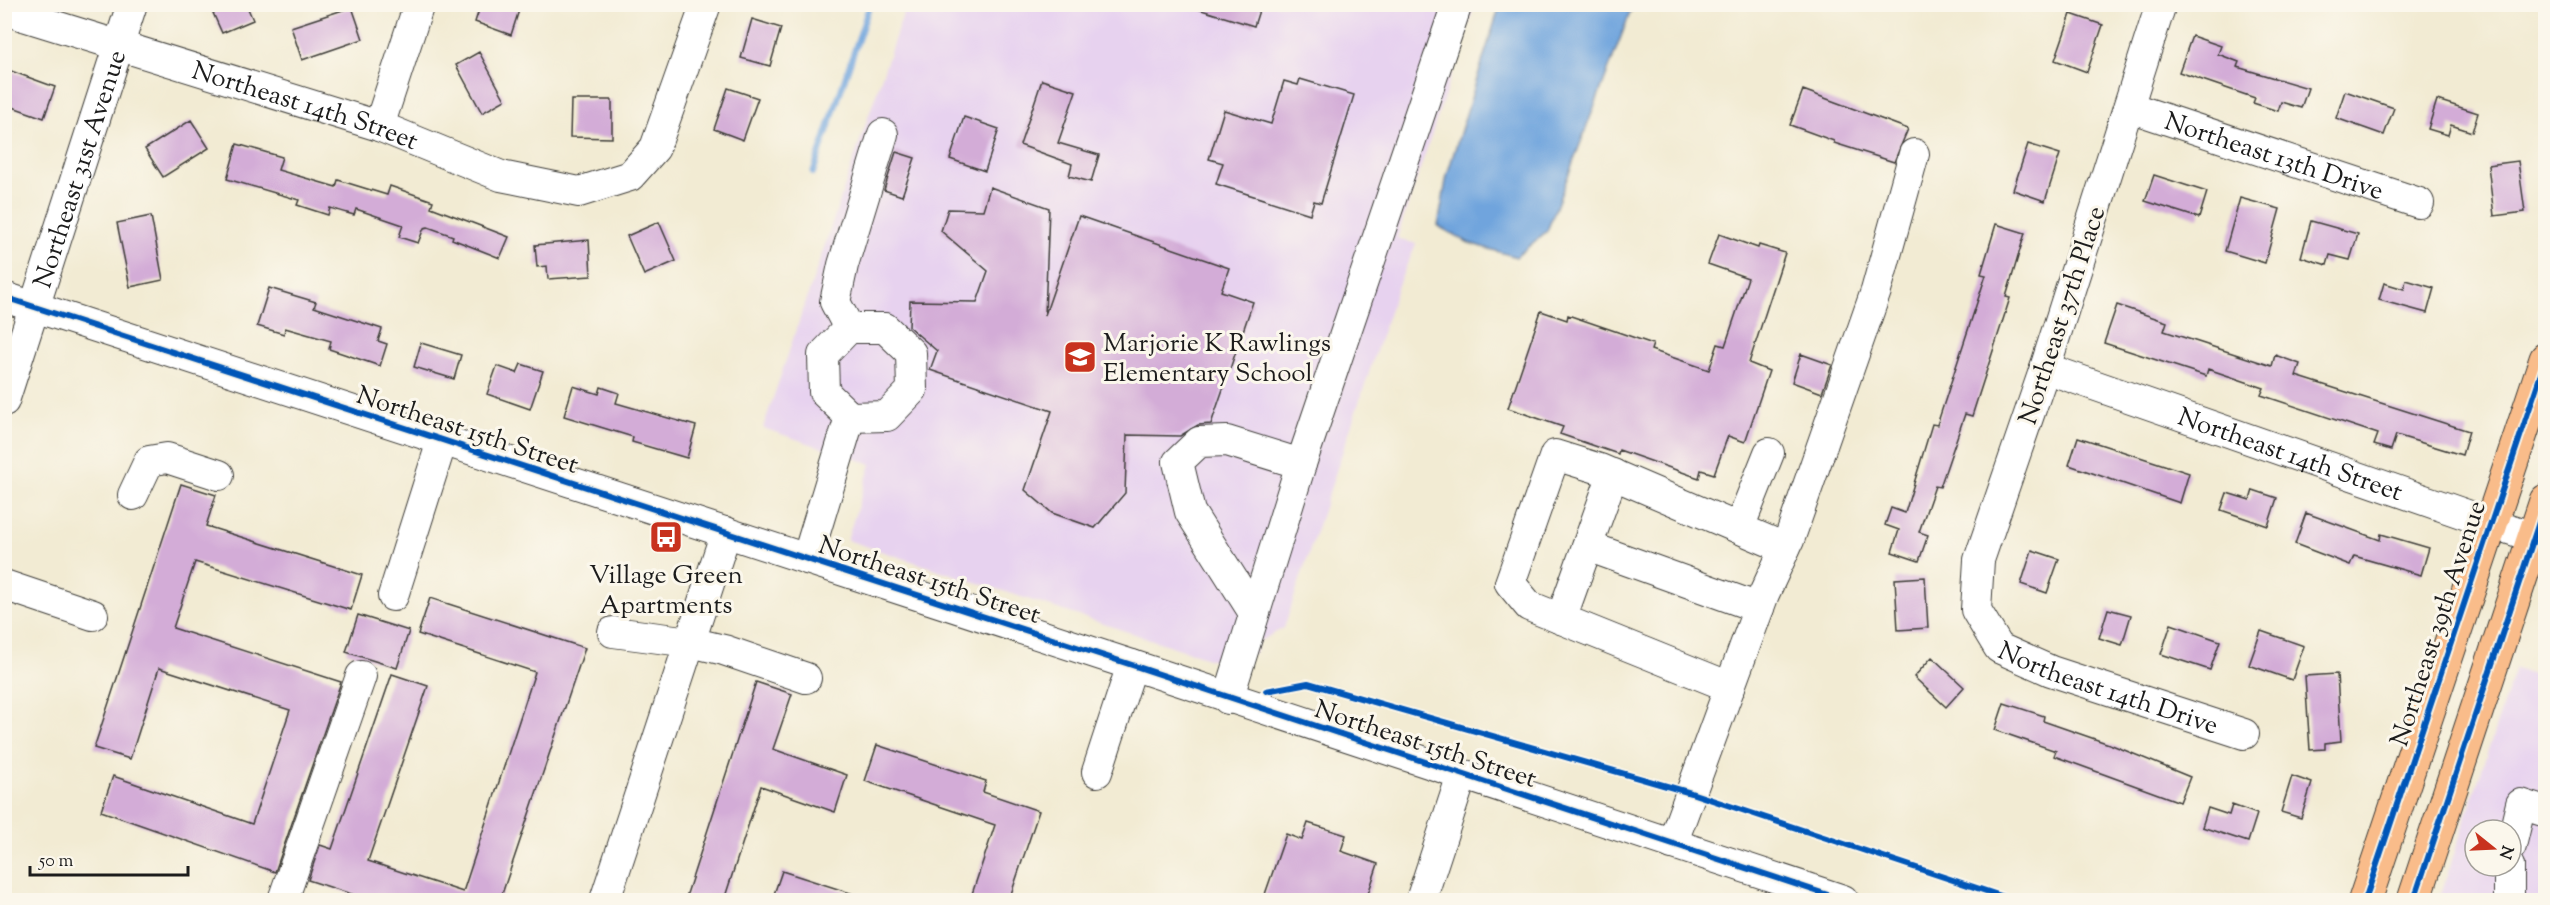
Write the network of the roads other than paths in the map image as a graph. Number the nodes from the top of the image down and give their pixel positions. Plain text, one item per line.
1 (132, 4) edge
2 (419, 4) edge
3 (706, 4) edge
4 (1457, 4) edge
5 (2161, 4) edge
6 (4, 10) edge
7 (118, 47) junction
8 (2129, 107) junction
9 (379, 126) junction
10 (883, 134) dead end
11 (1914, 154) dead end
12 (2419, 203) dead end
13 (4, 297) edge
14 (35, 307) junction
15 (849, 328) junction
16 (2546, 359) edge
17 (2045, 368) junction
18 (4, 401) edge
19 (850, 417) junction
20 (442, 441) junction
21 (1769, 453) dead end
22 (1301, 464) junction
23 (1613, 474) junction
24 (219, 475) dead end
25 (133, 495) dead end
26 (2546, 501) edge
27 (2490, 523) junction
28 (1738, 528) junction
29 (726, 532) junction
30 (2542, 544) edge
31 (1587, 546) junction
32 (1785, 548) junction
33 (807, 559) junction
34 (4, 585) edge
35 (393, 596) dead end
36 (1759, 608) junction
37 (1254, 613) junction
38 (93, 615) dead end
39 (1561, 619) junction
40 (1985, 625) joint
41 (613, 632) dead end
42 (690, 642) junction
43 (1132, 665) junction
44 (361, 676) dead end
45 (806, 678) dead end
46 (1730, 687) junction
47 (1228, 699) junction
48 (2244, 734) dead end
49 (1097, 772) dead end
50 (1462, 775) junction
51 (2546, 812) edge
52 (2518, 818) edge
53 (1672, 844) junction
54 (2509, 878) edge
55 (284, 897) dead end
56 (604, 900) edge
57 (1421, 900) edge
58 (1843, 900) edge
59 (2365, 900) edge
60 (2414, 900) edge
61 (2509, 900) edge

1 - 7 street, Northeast 31st Avenue
2 - 9 street
3 - 9 street, Northeast 14th Street
4 - 22 street
5 - 8 street, Northeast 37th Place
6 - 7 street, Northeast 14th Street
7 - 9 street, Northeast 14th Street
7 - 14 street, Northeast 31st Avenue
8 - 12 street, Northeast 13th Drive
8 - 17 street, Northeast 37th Place
10 - 15 street
11 - 32 street
13 - 14 street, Northeast 15th Street
14 - 18 street, Northeast 31st Avenue
14 - 20 street, Northeast 15th Street
15 - 19 street
15 - 19 street
16 - 27 main road, Northeast 39th Avenue
17 - 27 street, Northeast 14th Street
17 - 40 street, Northeast 37th Place
19 - 33 street
20 - 29 street, Northeast 15th Street
20 - 35 street
21 - 28 street
22 - 37 street
22 - 37 street
23 - 28 street
23 - 31 street
23 - 39 street
24 - 25 street
26 - 30 main road
27 - 30 street, Northeast 14th Street
27 - 59 main road, Northeast 39th Avenue
28 - 32 street
29 - 33 street, Northeast 15th Street
29 - 42 street
30 - 60 main road
31 - 36 street
31 - 39 street
32 - 36 street
33 - 43 street, Northeast 15th Street
34 - 38 street
36 - 46 street
37 - 47 street
39 - 46 street
40 - 48 street, Northeast 14th Drive
41 - 42 street
42 - 45 street
42 - 56 street
43 - 47 street, Northeast 15th Street
43 - 49 street
44 - 55 street
46 - 53 street
47 - 50 street, Northeast 15th Street
50 - 53 street, Northeast 15th Street
50 - 57 street
51 - 52 street
53 - 58 street, Northeast 15th Street
54 - 61 street

